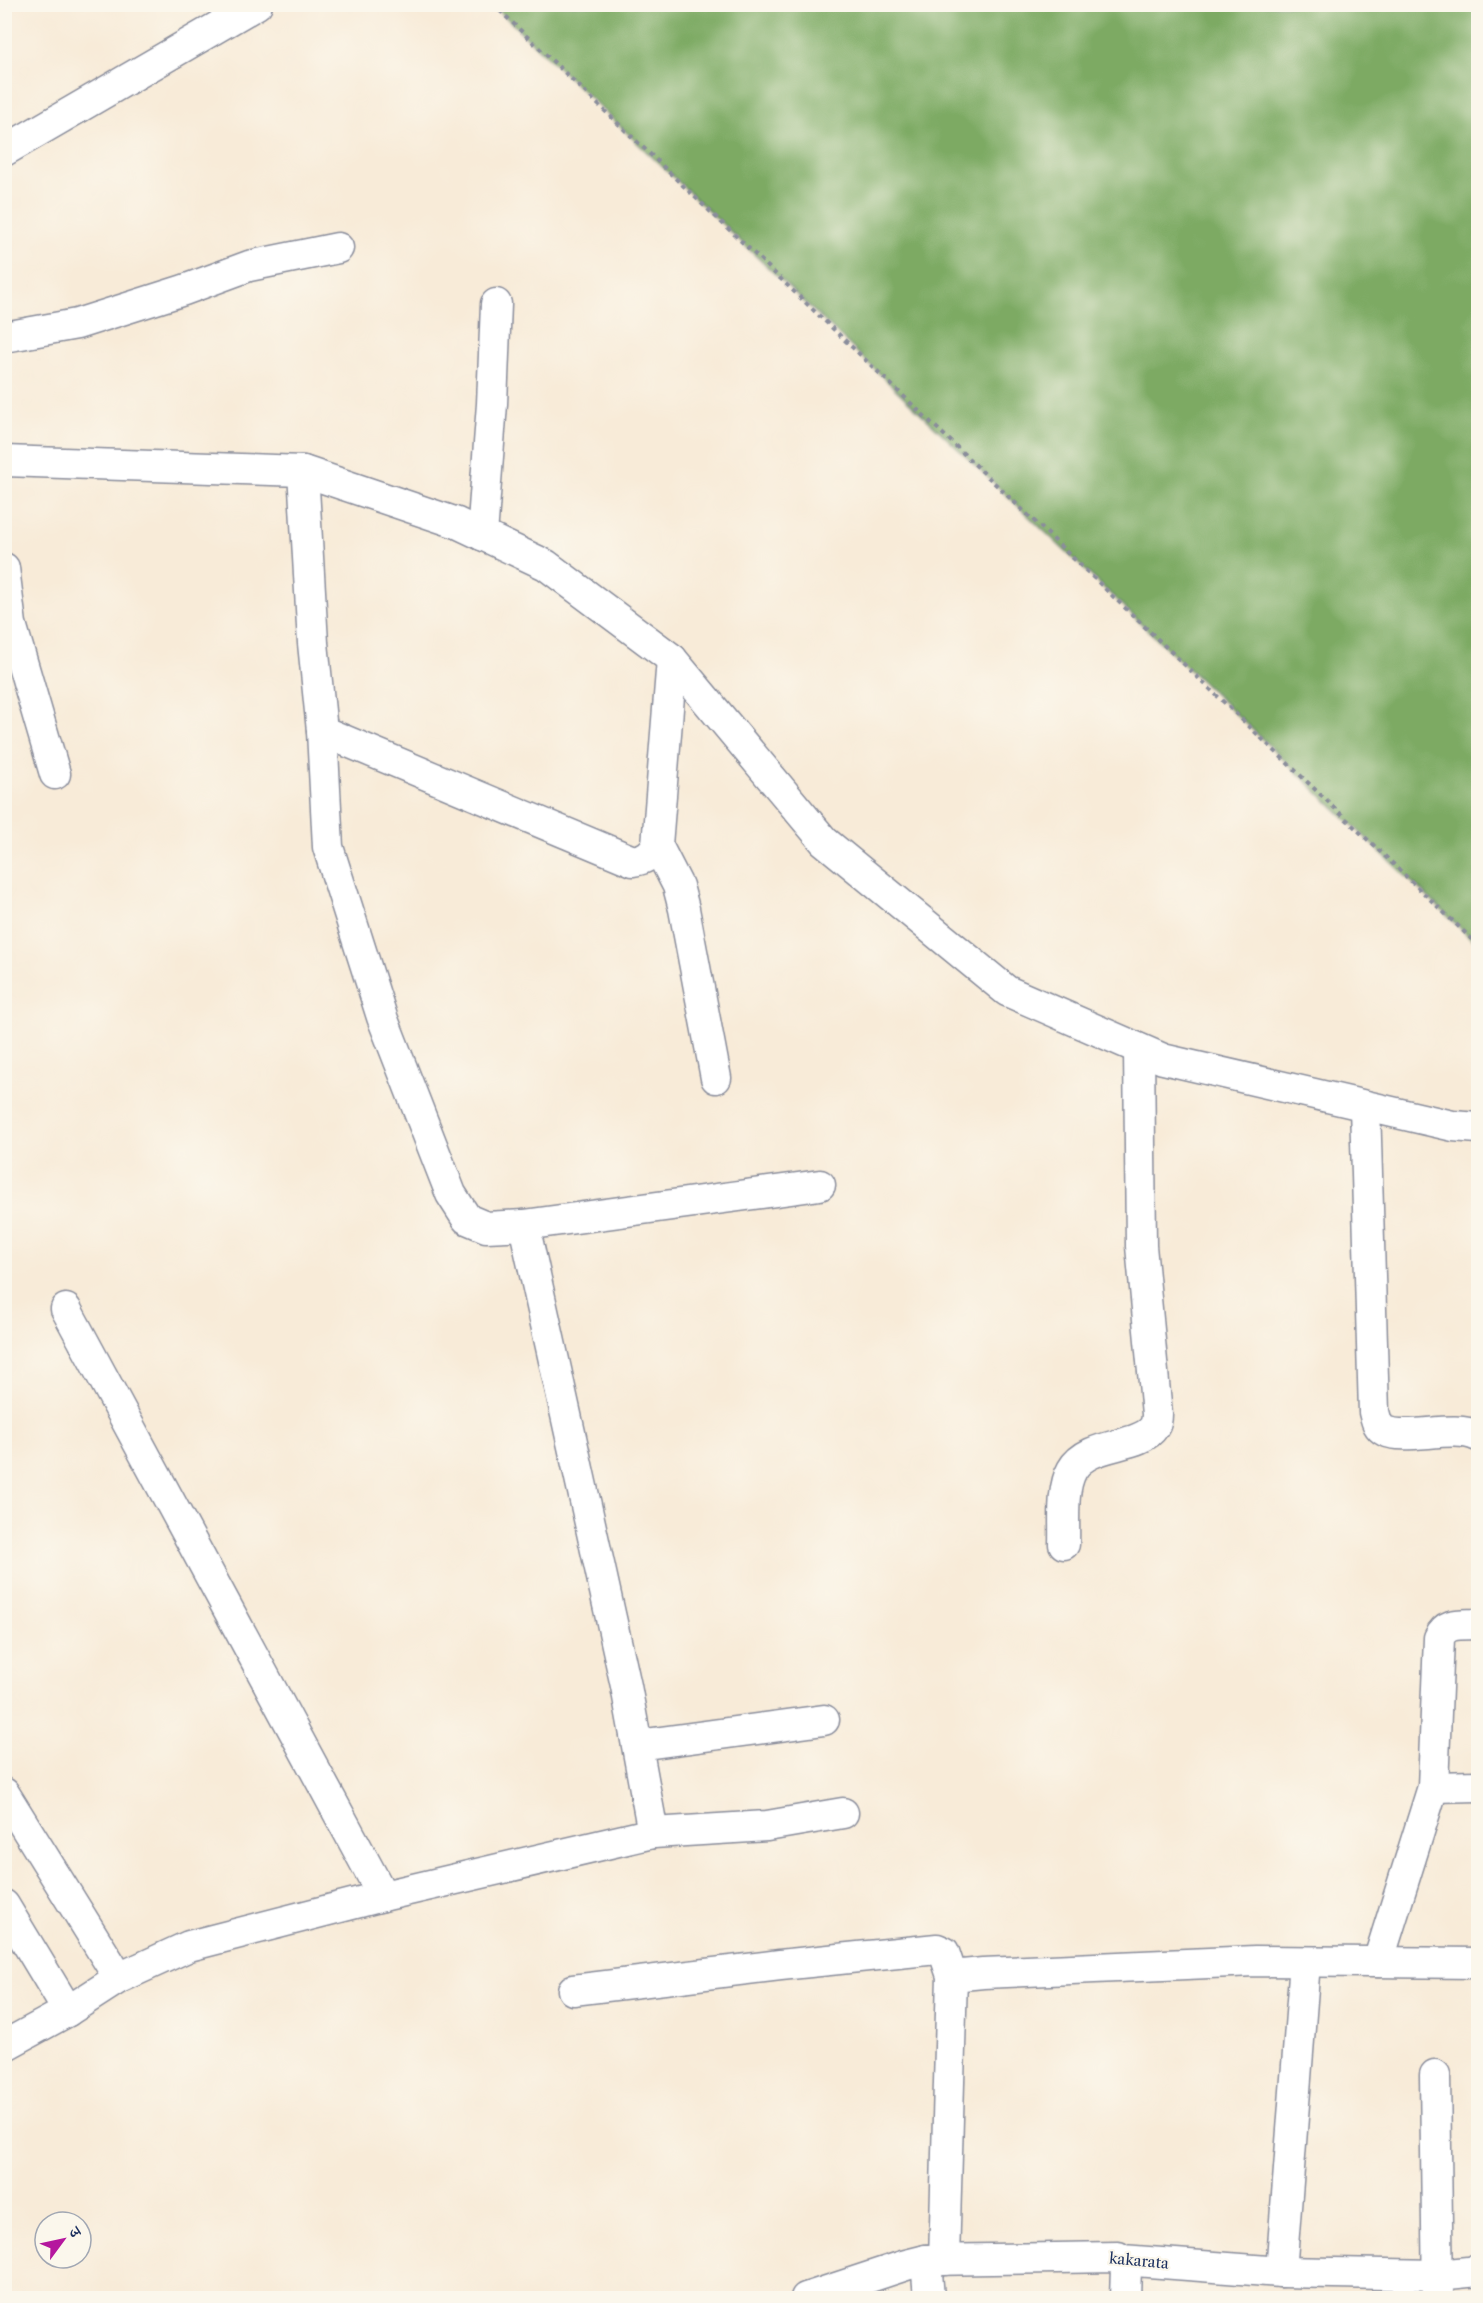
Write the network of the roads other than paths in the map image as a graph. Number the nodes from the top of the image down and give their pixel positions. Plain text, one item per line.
1 (256, 4) edge
2 (4, 151) edge
3 (338, 248) dead end
4 (495, 304) dead end
5 (4, 337) edge
6 (4, 461) edge
7 (303, 471) junction
8 (482, 535) junction
9 (4, 568) edge
10 (672, 659) junction
11 (322, 731) junction
12 (56, 774) dead end
13 (657, 845) junction
14 (1139, 1049) junction
15 (716, 1078) dead end
16 (1365, 1106) junction
17 (1479, 1128) edge
18 (820, 1185) dead end
19 (524, 1225) junction
20 (66, 1309) dead end
21 (1479, 1436) edge
22 (1064, 1544) dead end
23 (1479, 1624) edge
24 (824, 1720) dead end
25 (638, 1745) junction
26 (1479, 1786) edge
27 (1433, 1787) junction
28 (4, 1793) edge
29 (843, 1813) dead end
30 (653, 1833) junction
31 (383, 1896) junction
32 (4, 1905) edge
33 (1305, 1962) junction
34 (1378, 1962) junction
35 (1479, 1963) edge
36 (952, 1976) junction
37 (118, 1978) junction
38 (573, 1990) dead end
39 (68, 2011) junction
40 (4, 2046) edge
41 (1435, 2075) dead end
42 (935, 2260) junction
43 (1122, 2260) junction
44 (1479, 2271) edge
45 (1281, 2272) junction
46 (1438, 2287) edge
47 (806, 2298) edge
48 (929, 2298) edge
49 (1125, 2298) edge

1 - 2 street
3 - 5 street
4 - 8 street
6 - 7 street
7 - 8 street
7 - 11 street
8 - 10 street
9 - 12 street
10 - 13 street
10 - 14 street
11 - 13 street
11 - 19 street
13 - 15 street
14 - 16 street
14 - 22 street
16 - 17 street
16 - 21 street
18 - 19 street
19 - 25 street
20 - 31 street
23 - 27 street
24 - 25 street
25 - 30 street
26 - 27 street
27 - 34 street
28 - 37 street
29 - 30 street
30 - 31 street
31 - 37 street
32 - 39 street
33 - 34 street
33 - 36 street
33 - 45 street
34 - 35 street
36 - 38 street
36 - 42 street
37 - 39 street
39 - 40 street
41 - 46 street
42 - 43 street, kakarata
42 - 47 street, kakarata
42 - 48 street
43 - 45 street, kakarata
43 - 49 street
44 - 46 street, kakarata
45 - 46 street, kakarata

